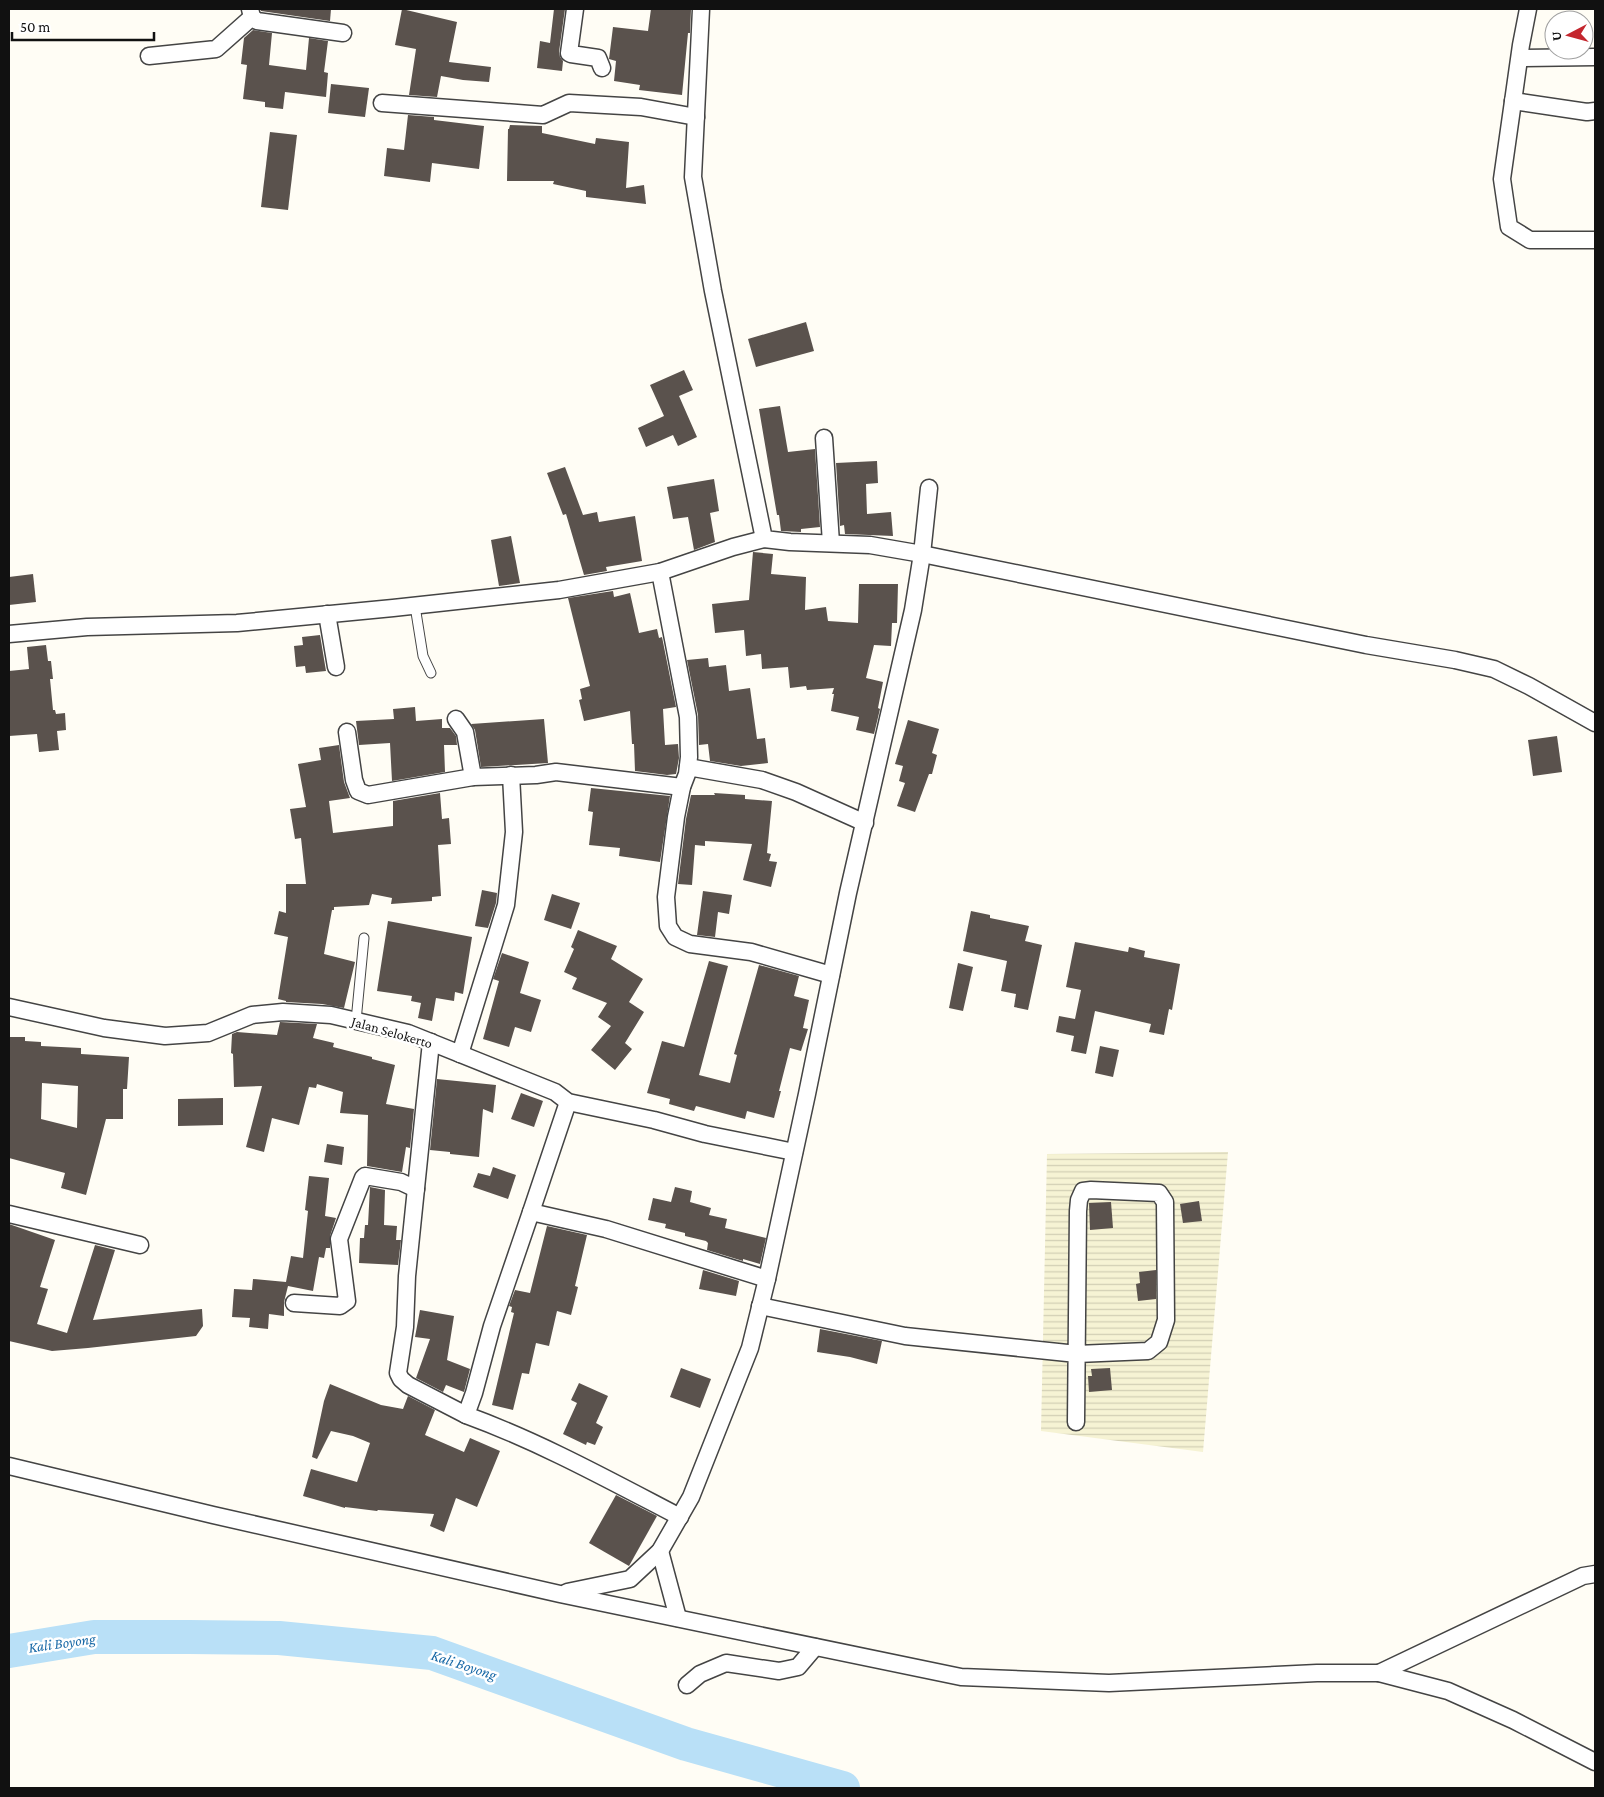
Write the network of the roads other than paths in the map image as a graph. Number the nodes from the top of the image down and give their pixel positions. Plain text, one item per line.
1 (575, 9) edge
2 (701, 9) edge
3 (1528, 9) edge
4 (251, 13) edge
5 (343, 33) dead end
6 (149, 56) dead end
7 (1595, 57) edge
8 (1520, 58) junction
9 (602, 68) dead end
10 (1513, 102) junction
11 (382, 103) dead end
12 (1595, 111) edge
13 (696, 117) junction
14 (1595, 240) edge
15 (824, 438) dead end
16 (929, 488) dead end
17 (764, 539) junction
18 (831, 543) junction
19 (922, 554) junction
20 (660, 572) junction
21 (415, 606) junction
22 (327, 614) junction
23 (9, 634) edge
24 (336, 667) dead end
25 (431, 674) dead end
26 (456, 719) dead end
27 (1595, 724) edge
28 (347, 732) dead end
29 (688, 767) junction
30 (511, 775) junction
31 (473, 777) junction
32 (682, 787) junction
33 (864, 823) junction
34 (364, 938) dead end
35 (831, 975) junction
36 (9, 1007) edge
37 (356, 1021) junction
38 (431, 1042) junction
39 (460, 1054) junction
40 (568, 1102) junction
41 (794, 1152) junction
42 (416, 1189) junction
43 (530, 1212) junction
44 (9, 1214) edge
45 (140, 1245) dead end
46 (767, 1279) junction
47 (294, 1304) dead end
48 (760, 1306) junction
49 (1077, 1354) junction
50 (466, 1415) junction
51 (1076, 1422) dead end
52 (9, 1466) edge
53 (680, 1517) junction
54 (660, 1550) junction
55 (1595, 1574) edge
56 (560, 1594) junction
57 (678, 1618) junction
58 (815, 1647) junction
59 (1379, 1673) junction
60 (687, 1685) dead end
61 (1595, 1762) edge

1 - 9 street
2 - 13 street
3 - 8 street
4 - 5 street
4 - 6 street
7 - 8 street
8 - 10 street
10 - 12 street
10 - 14 street
11 - 13 street
13 - 17 street
15 - 18 street
16 - 19 street
17 - 18 street
17 - 20 street
18 - 19 street
19 - 27 street
19 - 33 street
20 - 21 street
20 - 29 street
21 - 22 street
21 - 25 lane
22 - 23 street
22 - 24 street
26 - 31 street
28 - 31 street
29 - 32 street
29 - 33 street
30 - 31 street
30 - 32 street
30 - 39 street
32 - 35 street
33 - 35 street
34 - 37 lane
35 - 41 street
36 - 37 street, Jalan Selokerto
37 - 38 street, Jalan Selokerto
38 - 39 street, Jalan Selokerto
38 - 42 street
39 - 40 street, Jalan Selokerto
40 - 41 street, Jalan Selokerto
40 - 43 street
41 - 46 street
42 - 47 street
42 - 50 street
43 - 46 street
43 - 50 street
44 - 45 street
46 - 48 street
48 - 49 street
48 - 53 street
49 - 49 street
49 - 51 street
50 - 53 street
52 - 56 street
53 - 54 street
54 - 56 street
54 - 57 street
55 - 59 street
56 - 57 street
57 - 58 street
58 - 59 street
58 - 60 street
59 - 61 street

